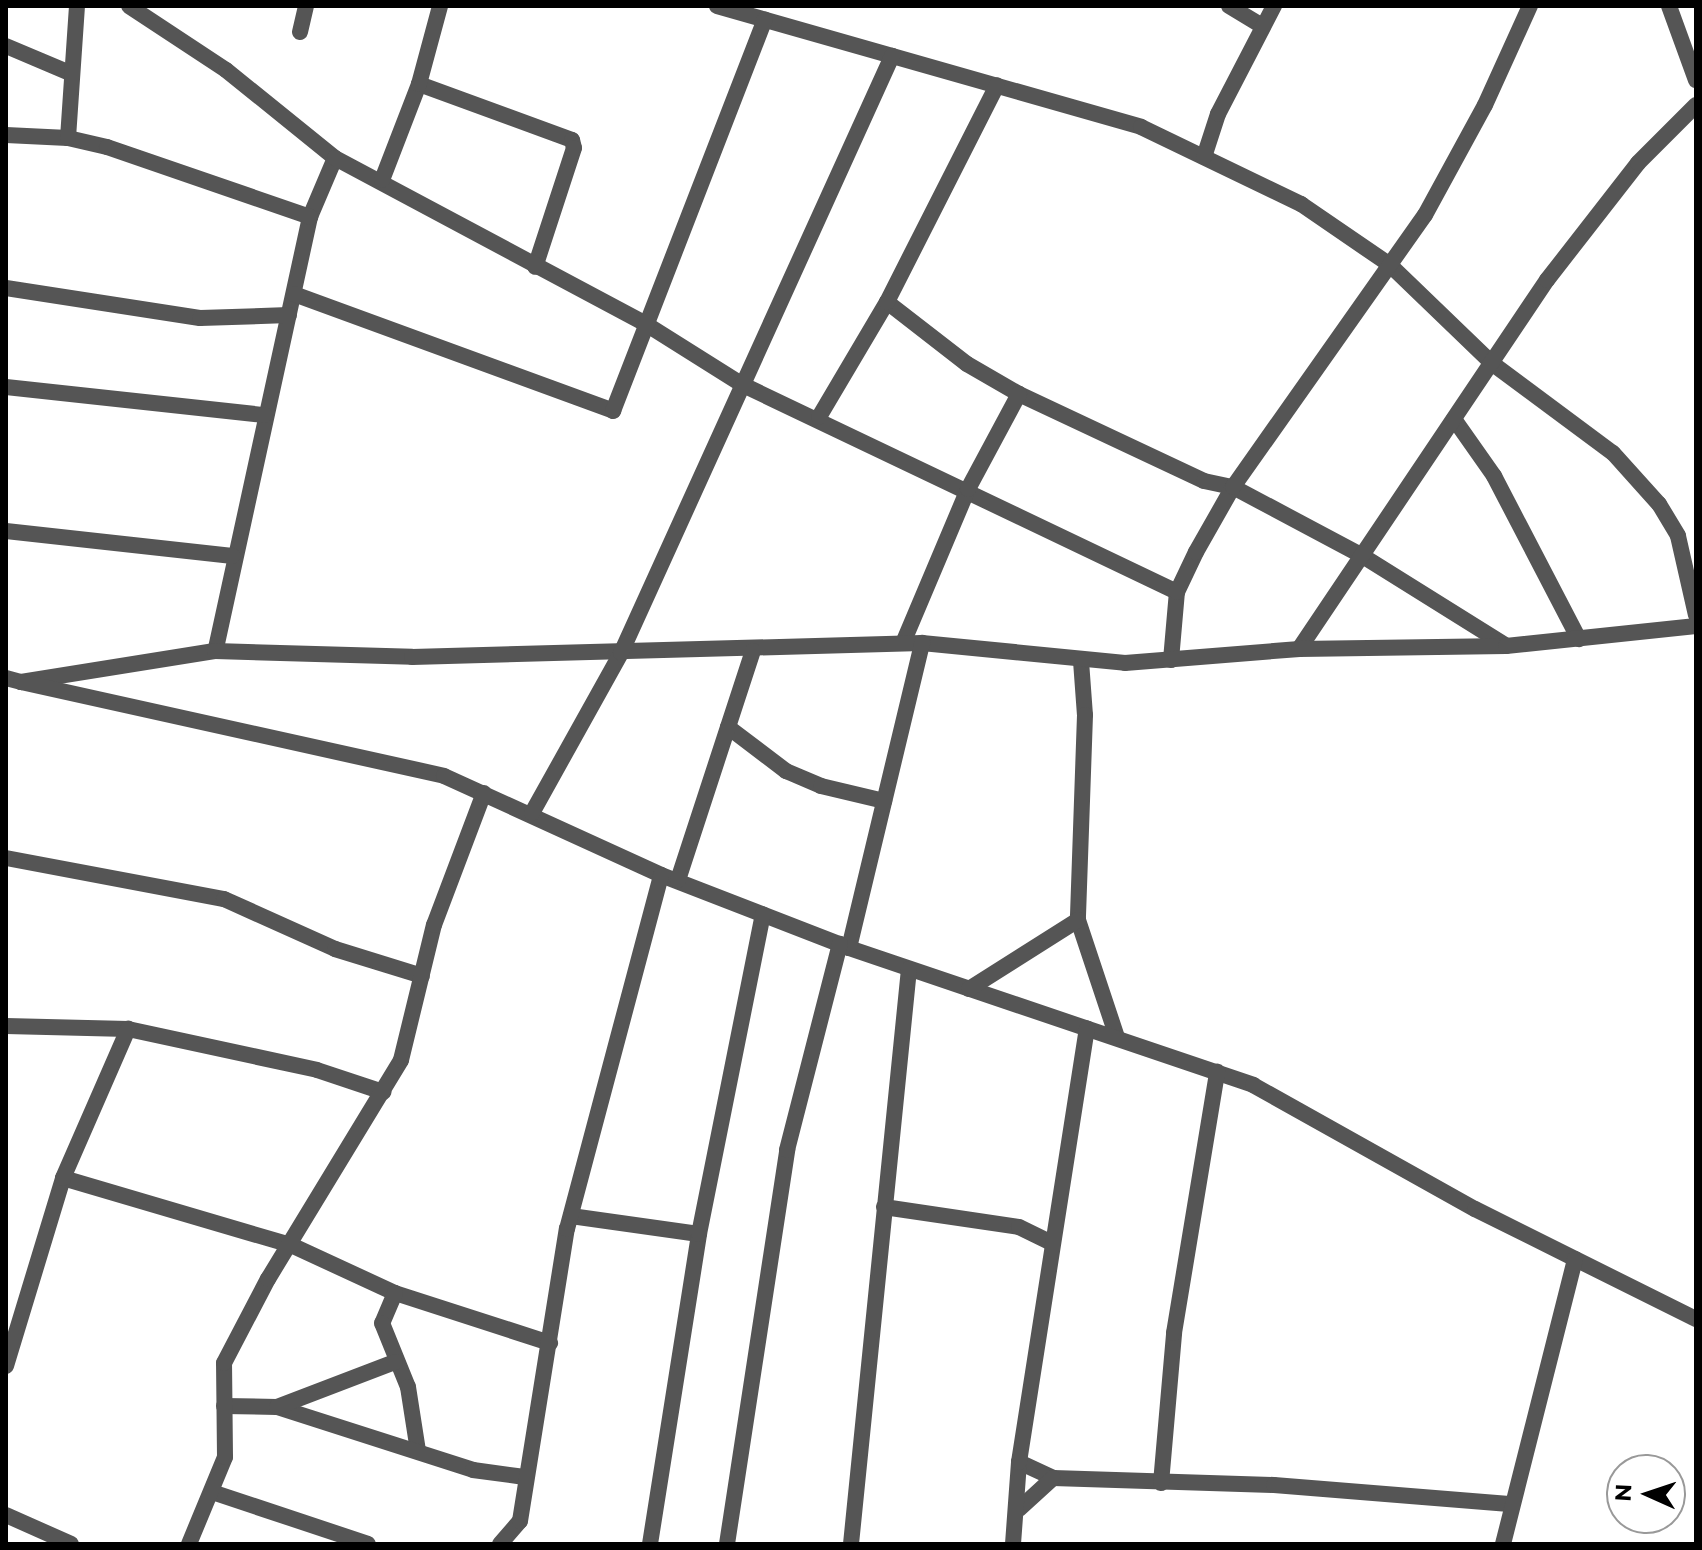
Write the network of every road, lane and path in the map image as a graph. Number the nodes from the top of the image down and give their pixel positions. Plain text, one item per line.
1 (77, 6) edge
2 (306, 6) edge
3 (440, 6) edge
4 (717, 6) edge
5 (1229, 6) edge
6 (1274, 6) edge
7 (1669, 6) edge
8 (132, 7) edge
9 (1526, 7) edge
10 (746, 10) edge
11 (765, 19) junction
12 (1262, 26) junction
13 (300, 32) dead end
14 (6, 46) edge
15 (892, 56) junction
16 (70, 73) junction
17 (1696, 80) edge
18 (419, 84) junction
19 (997, 85) junction
20 (1696, 105) edge
21 (6, 135) edge
22 (68, 138) junction
23 (1204, 157) junction
24 (335, 158) junction
25 (382, 180) junction
26 (310, 217) junction
27 (1390, 265) junction
28 (535, 267) junction
29 (6, 288) edge
30 (294, 294) junction
31 (887, 302) junction
32 (289, 315) junction
33 (649, 326) junction
34 (1493, 364) junction
35 (741, 384) junction
36 (7, 390) edge
37 (1019, 394) junction
38 (264, 415) junction
39 (819, 417) junction
40 (1454, 419) junction
41 (1233, 487) junction
42 (968, 489) junction
43 (6, 531) edge
44 (1361, 555) junction
45 (233, 556) junction
46 (1177, 592) junction
47 (1696, 615) edge
48 (1696, 626) edge
49 (1579, 639) junction
50 (903, 643) junction
51 (922, 643) junction
52 (1506, 646) junction
53 (1299, 649) junction
54 (215, 651) junction
55 (753, 651) junction
56 (621, 653) junction
57 (1171, 660) junction
58 (1081, 661) junction
59 (14, 680) edge
60 (728, 727) junction
61 (484, 793) junction
62 (884, 801) junction
63 (532, 813) junction
64 (6, 858) edge
65 (661, 875) junction
66 (678, 880) junction
67 (763, 914) junction
68 (1078, 920) junction
69 (844, 946) junction
70 (909, 969) junction
71 (422, 976) junction
72 (969, 989) junction
73 (6, 1026) edge
74 (1087, 1028) junction
75 (128, 1029) junction
76 (1117, 1037) junction
77 (1217, 1072) junction
78 (383, 1092) junction
79 (63, 1178) junction
80 (884, 1207) junction
81 (571, 1216) junction
82 (699, 1234) junction
83 (1052, 1243) junction
84 (291, 1245) junction
85 (1575, 1259) junction
86 (395, 1293) junction
87 (1696, 1319) edge
88 (550, 1343) junction
89 (395, 1362) junction
90 (6, 1366) edge
91 (224, 1406) junction
92 (277, 1407) junction
93 (418, 1451) junction
94 (1019, 1462) junction
95 (525, 1477) junction
96 (1053, 1478) junction
97 (1161, 1483) junction
98 (215, 1493) junction
99 (1512, 1504) junction
100 (1019, 1509) junction
101 (6, 1515) edge
102 (71, 1544) edge
103 (189, 1544) edge
104 (368, 1544) edge
105 (500, 1544) edge
106 (650, 1544) edge
107 (727, 1544) edge
108 (851, 1544) edge
109 (1013, 1544) edge
110 (1503, 1544) edge

1 - 16 street
2 - 13 street
3 - 18 street
4 - 10 street
5 - 12 street
6 - 12 street
7 - 17 street
8 - 24 street
9 - 27 street
10 - 11 street
11 - 15 street
11 - 33 street
12 - 23 street
14 - 16 street
15 - 19 street
15 - 35 street
16 - 22 street
18 - 25 street
18 - 28 street
19 - 23 street
19 - 31 street
20 - 34 street
21 - 22 street
22 - 26 street
23 - 27 street
24 - 25 street
24 - 26 street
25 - 28 street
26 - 30 street
27 - 34 street
27 - 41 street
28 - 33 street
29 - 32 street
30 - 32 street
30 - 33 street
31 - 37 street
31 - 39 street
32 - 38 street
33 - 35 street
34 - 40 street
34 - 47 street
35 - 39 street
35 - 56 street
36 - 38 street
37 - 41 street
37 - 42 street
38 - 45 street
39 - 42 street
40 - 44 street
40 - 49 street
41 - 44 street
41 - 46 street
42 - 46 street
42 - 50 street
43 - 45 street
44 - 52 street
44 - 53 street
45 - 54 street
46 - 57 street
48 - 49 street
49 - 52 street
50 - 51 street
50 - 55 street
51 - 58 street
51 - 62 street
52 - 53 street
53 - 57 street
54 - 56 street
54 - 59 street
55 - 56 street
55 - 60 street
56 - 63 street
57 - 58 street
58 - 68 street
59 - 61 street
60 - 62 street
60 - 66 street
61 - 63 street
61 - 71 street
62 - 69 street
63 - 65 street
64 - 71 street
65 - 66 street
65 - 81 street
66 - 67 street
67 - 69 street
67 - 82 street
68 - 72 street
68 - 76 street
69 - 70 street
69 - 107 street
70 - 72 street
70 - 80 street
71 - 78 street
72 - 74 street
73 - 75 street
74 - 76 street
74 - 83 street
75 - 78 street
75 - 79 street
76 - 77 street
77 - 85 street
77 - 97 street
78 - 84 street
79 - 84 street
79 - 90 street
80 - 83 street
80 - 108 street
81 - 82 street
81 - 88 street
82 - 106 street
83 - 94 street
84 - 86 street
84 - 91 street
85 - 87 street
85 - 99 street
86 - 88 street
86 - 89 street
88 - 95 street
89 - 92 street
89 - 93 street
91 - 92 street
91 - 98 street
92 - 93 street
93 - 95 street
94 - 96 street
94 - 100 street
95 - 105 street
96 - 97 street
96 - 100 street
97 - 99 street
98 - 103 street
98 - 104 street
99 - 110 street
100 - 109 street
101 - 102 street

